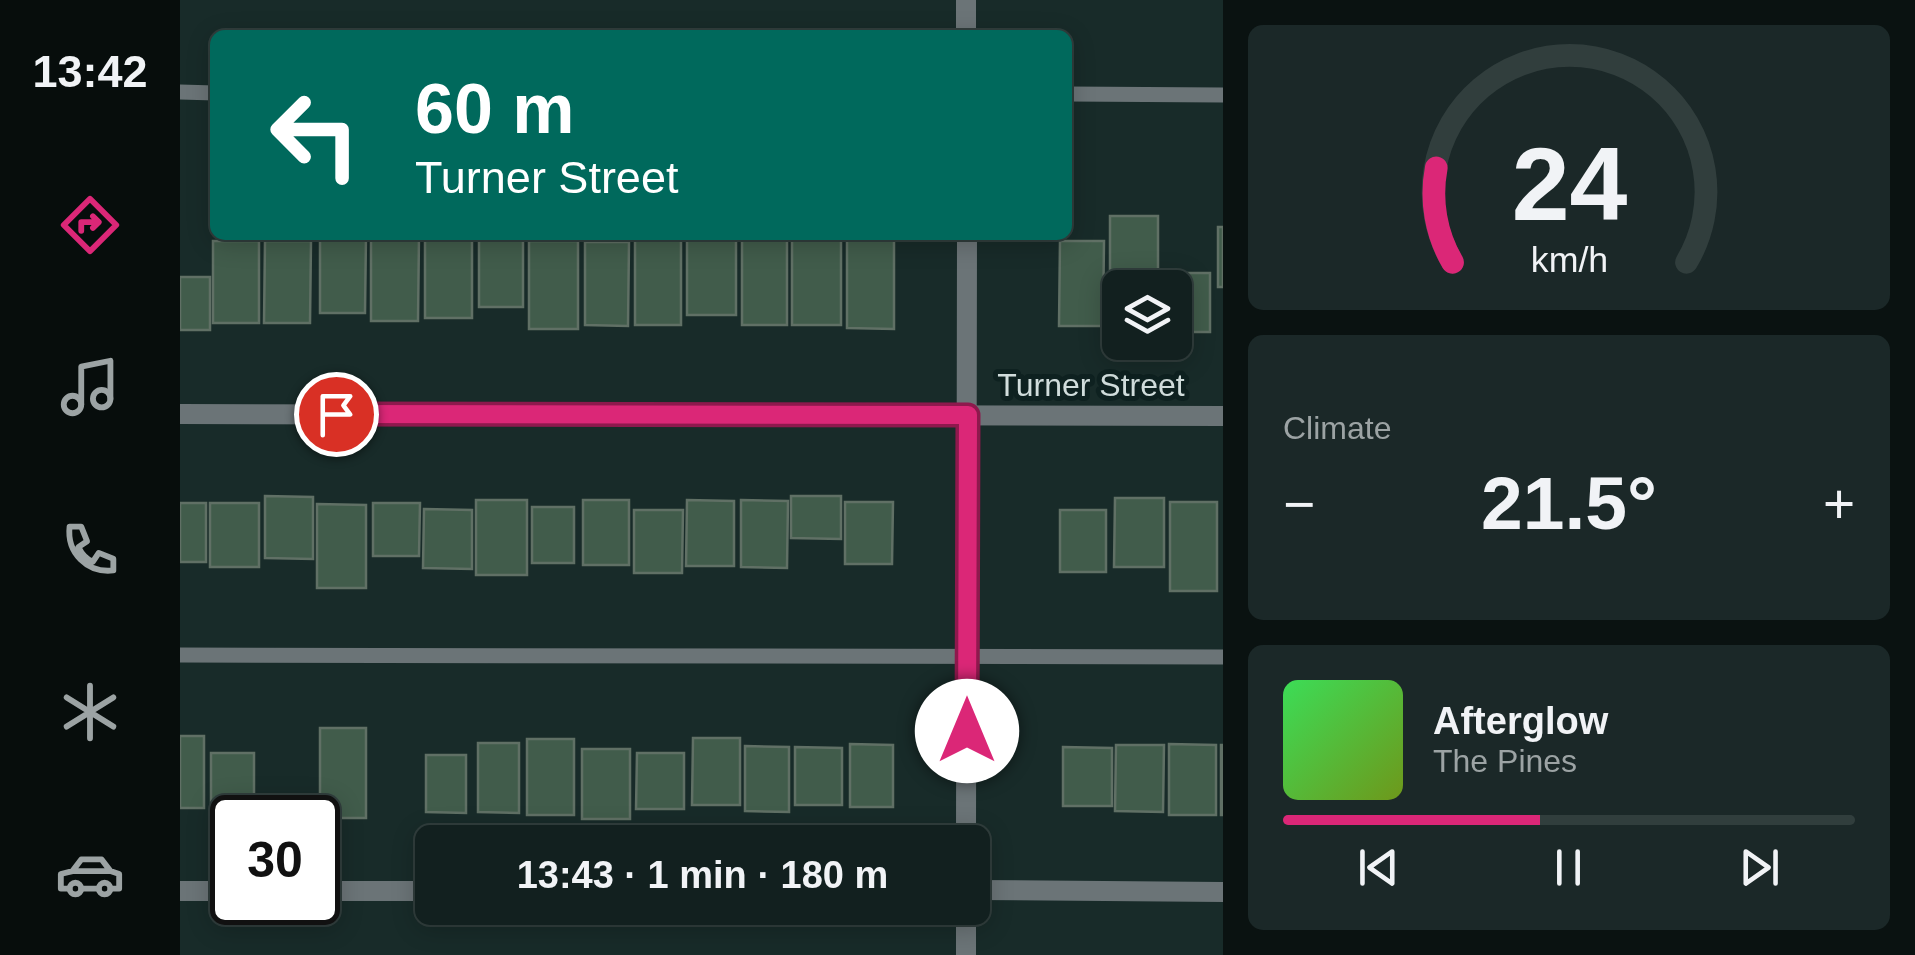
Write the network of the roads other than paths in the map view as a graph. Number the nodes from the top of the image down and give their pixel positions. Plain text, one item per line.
1 (966, 0) edge
2 (966, 30) edge
3 (180, 92) edge
4 (210, 92) edge
5 (1072, 94) edge
6 (1222, 95) edge
7 (966, 240) edge
8 (180, 414) edge
9 (968, 415) junction
10 (1222, 416) edge
11 (180, 655) edge
12 (1222, 656) edge
13 (967, 657) junction
14 (966, 825) edge
15 (990, 890) edge
16 (180, 891) edge
17 (210, 891) edge
18 (340, 891) edge
19 (415, 891) edge
20 (1222, 892) edge
21 (966, 925) edge
22 (966, 955) edge

1 - 2 street
3 - 4 lane
5 - 6 lane
7 - 9 street
8 - 9 street, Turner Street
9 - 10 street, Turner Street
9 - 13 street
11 - 13 lane
12 - 13 lane
13 - 14 street
15 - 20 street
16 - 17 street
18 - 19 street
21 - 22 street

